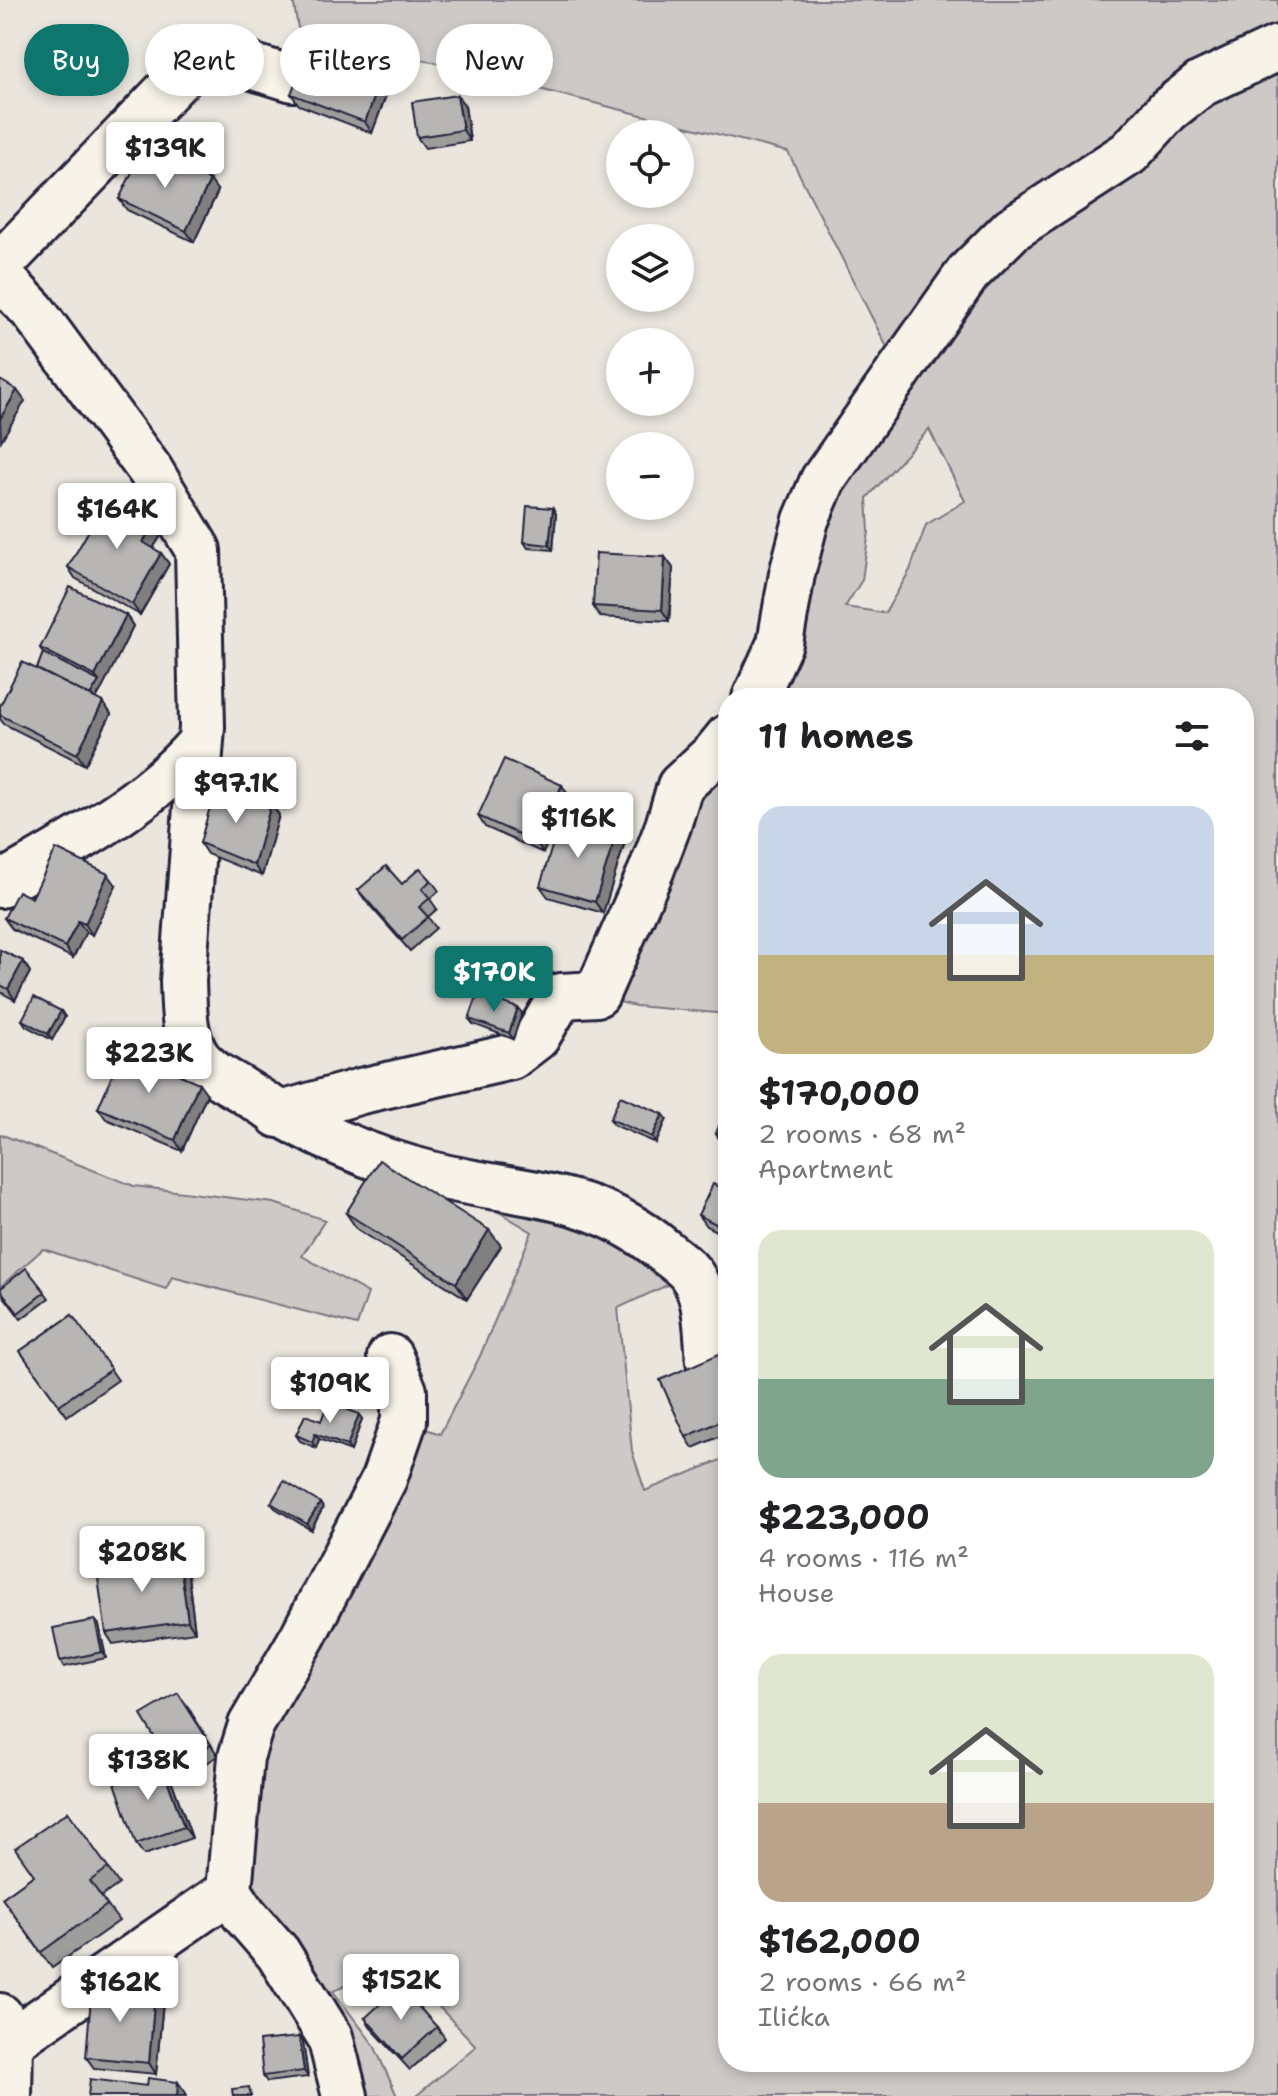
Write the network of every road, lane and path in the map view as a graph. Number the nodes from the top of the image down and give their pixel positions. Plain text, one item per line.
1 (1278, 48) edge
2 (280, 75) edge
3 (0, 265) edge
4 (0, 276) edge
5 (760, 688) edge
6 (200, 743) junction
7 (718, 749) edge
8 (0, 885) edge
9 (278, 1115) junction
10 (390, 1357) dead end
11 (709, 1361) edge
12 (229, 1891) junction
13 (5, 2029) edge
14 (9, 2096) edge
15 (345, 2096) edge

1 - 5 street
2 - 3 street
4 - 6 street
6 - 8 street
6 - 9 street
7 - 9 street
9 - 11 street
10 - 12 street
12 - 13 street
12 - 15 street
13 - 14 street

